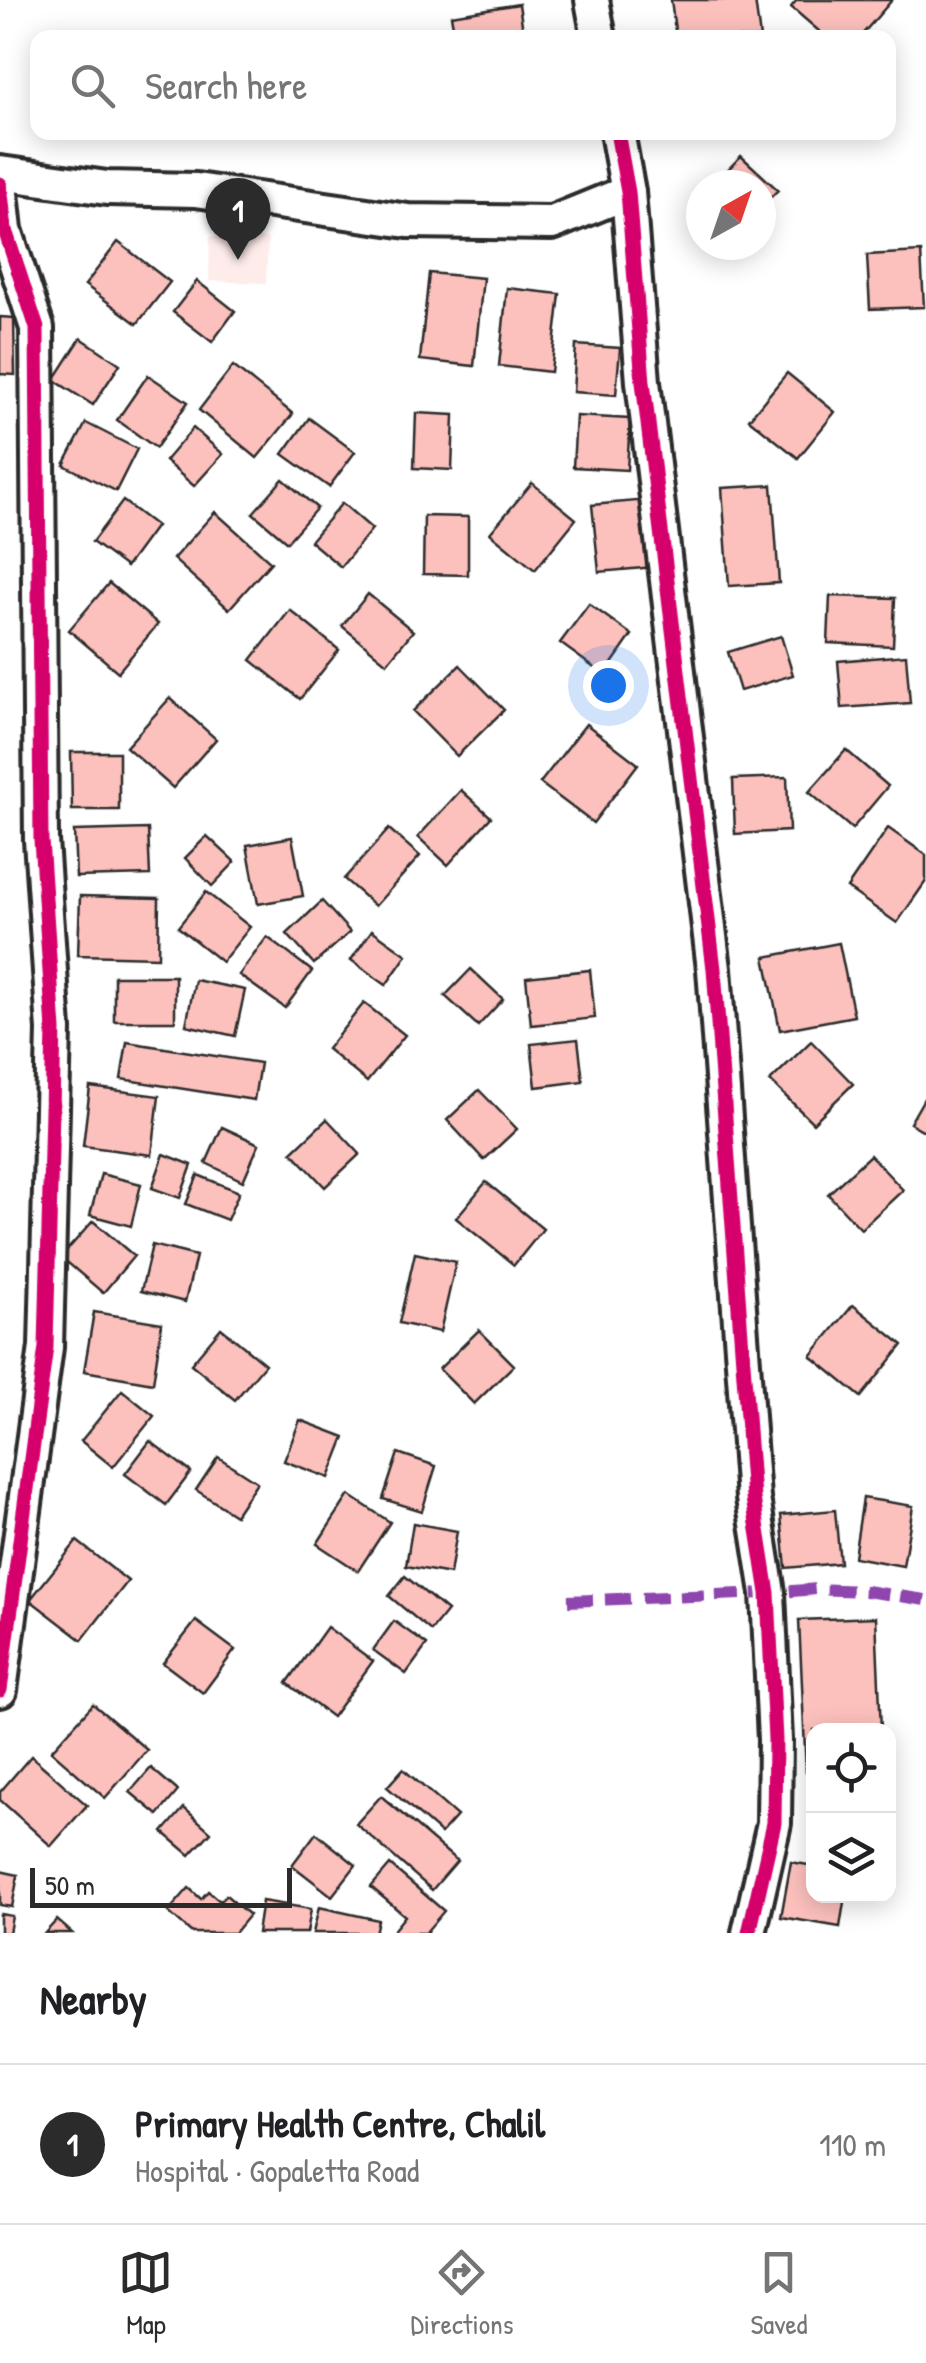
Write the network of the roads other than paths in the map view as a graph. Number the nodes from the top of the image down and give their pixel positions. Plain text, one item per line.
1 (592, 0) edge
2 (598, 30) edge
3 (618, 140) edge
4 (0, 172) edge
5 (0, 184) edge
6 (628, 192) junction
7 (0, 1690) edge
8 (749, 1933) edge

1 - 2 street
3 - 6 street
4 - 6 street
5 - 7 street
6 - 8 street

